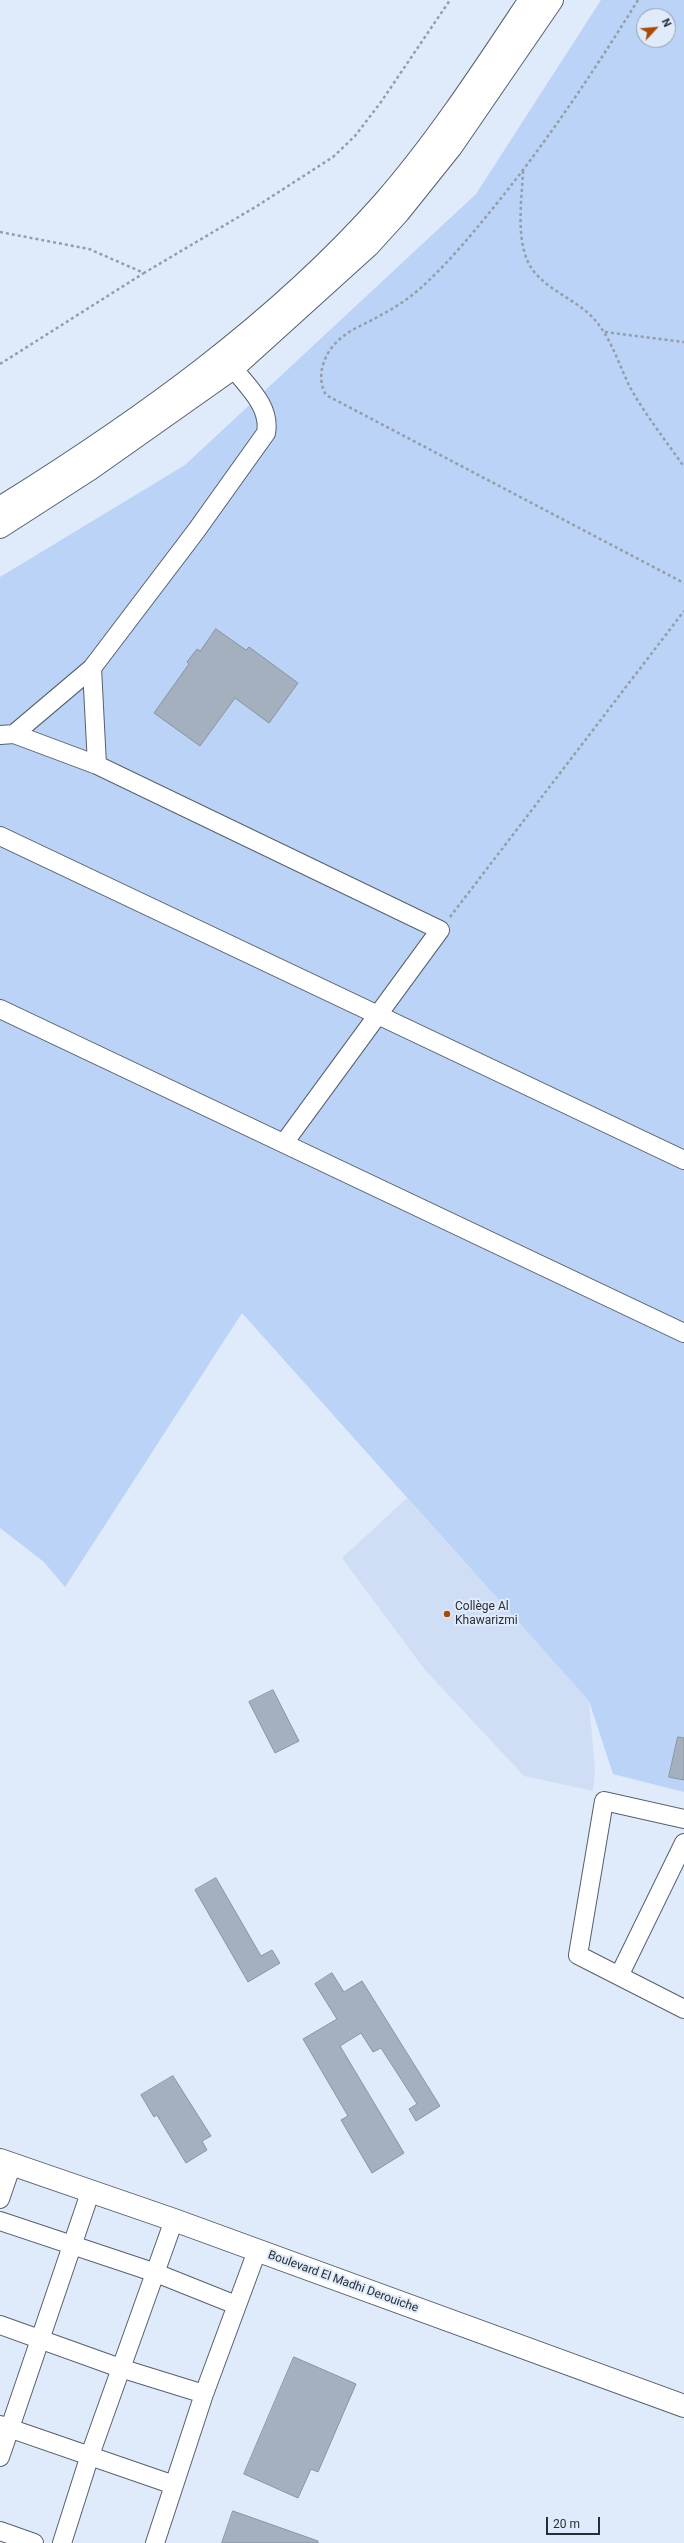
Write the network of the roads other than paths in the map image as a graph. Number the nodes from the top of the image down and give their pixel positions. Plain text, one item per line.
1 (530, 0) edge
2 (552, 0) edge
3 (234, 368) junction
4 (0, 508) edge
5 (0, 527) edge
6 (92, 668) junction
7 (7, 734) edge
8 (97, 764) junction
9 (0, 836) edge
10 (0, 1009) edge
11 (377, 1014) junction
12 (284, 1142) junction
13 (684, 1160) edge
14 (684, 1333) edge
15 (684, 1819) edge
16 (684, 1843) edge
17 (620, 1976) junction
18 (684, 2009) edge
19 (6, 2162) edge
20 (91, 2190) junction
21 (0, 2199) edge
22 (174, 2220) junction
23 (0, 2221) edge
24 (73, 2247) junction
25 (257, 2251) junction
26 (156, 2273) junction
27 (236, 2305) junction
28 (0, 2325) edge
29 (40, 2339) junction
30 (120, 2368) junction
31 (204, 2394) junction
32 (684, 2406) edge
33 (5, 2427) edge
34 (90, 2455) junction
35 (0, 2457) edge
36 (174, 2485) junction
37 (0, 2531) edge
38 (34, 2543) edge
39 (62, 2543) edge
40 (156, 2543) edge

1 - 4 main road
2 - 3 main road
3 - 5 main road
3 - 6 street
6 - 7 street
6 - 8 street
7 - 8 street
8 - 11 street
9 - 11 street
10 - 12 street
11 - 12 street
11 - 13 street
12 - 14 street
15 - 17 street
16 - 17 street
17 - 18 street
19 - 20 main road, Boulevard El Madhi Derouiche
19 - 21 street
20 - 22 main road, Boulevard El Madhi Derouiche
20 - 24 street
22 - 25 main road, Boulevard El Madhi Derouiche
22 - 26 street
23 - 24 street
24 - 26 street
24 - 29 street
25 - 27 street
25 - 32 main road, Boulevard El Madhi Derouiche
26 - 27 street
26 - 30 street
27 - 31 street
28 - 29 street
29 - 30 street
29 - 33 street
30 - 31 street
30 - 34 street
31 - 36 street
33 - 34 street
33 - 35 street
34 - 36 street
34 - 39 street
36 - 40 street
37 - 38 street

